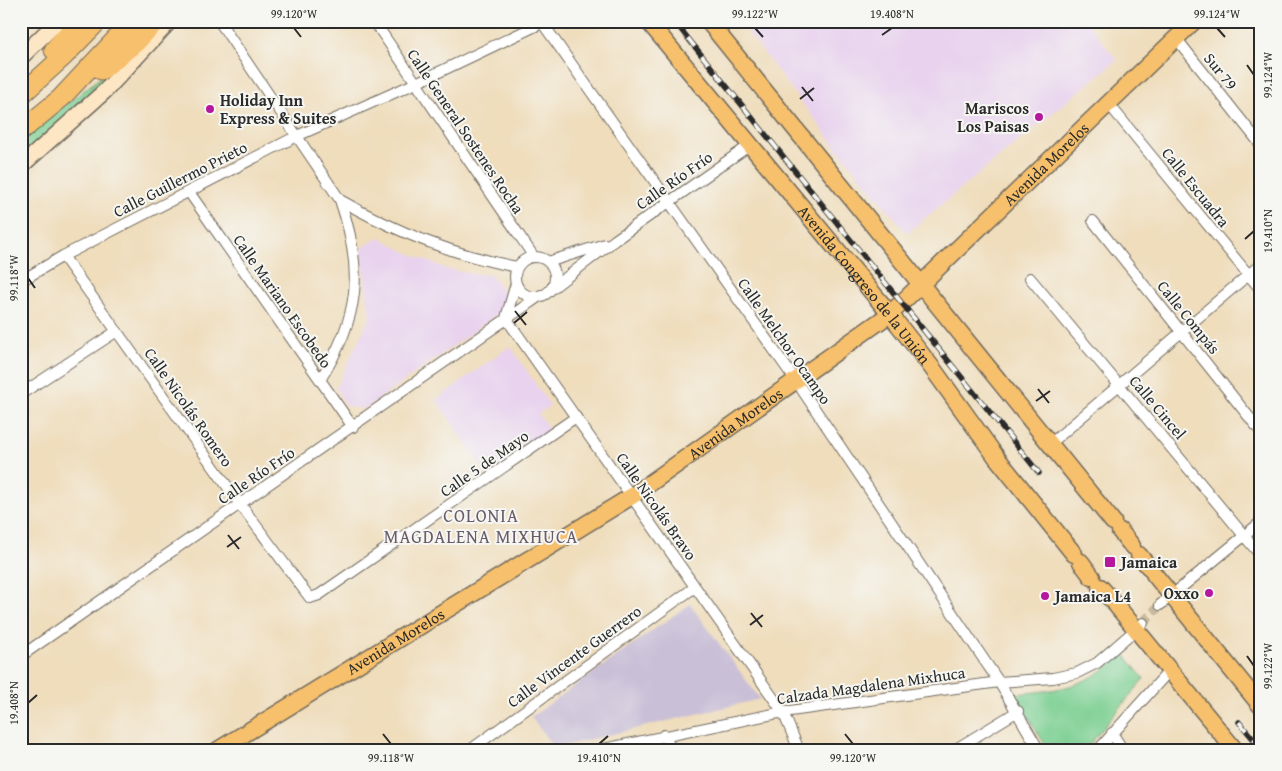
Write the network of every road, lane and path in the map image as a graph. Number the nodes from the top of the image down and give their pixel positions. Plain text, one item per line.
1 (58, 21) edge
2 (79, 21) edge
3 (98, 21) edge
4 (133, 21) edge
5 (156, 21) edge
6 (170, 21) edge
7 (219, 21) edge
8 (374, 21) edge
9 (648, 21) edge
10 (708, 21) edge
11 (1194, 21) edge
12 (543, 22) edge
13 (1176, 38) junction
14 (21, 57) edge
15 (416, 83) junction
16 (21, 88) edge
17 (21, 95) edge
18 (61, 98) junction
19 (1108, 103) junction
20 (21, 130) edge
21 (297, 136) junction
22 (750, 145) junction
23 (1261, 145) edge
24 (21, 166) edge
25 (189, 192) junction
26 (340, 200) junction
27 (669, 202) junction
28 (1093, 220) dead end
29 (615, 240) junction
30 (63, 256) junction
31 (534, 257) junction
32 (548, 262) junction
33 (1261, 264) edge
34 (517, 267) junction
35 (1248, 275) junction
36 (1030, 278) dead end
37 (21, 280) edge
38 (516, 283) junction
39 (921, 284) junction
40 (1261, 290) edge
41 (546, 293) junction
42 (890, 314) junction
43 (506, 318) junction
44 (117, 331) junction
45 (1182, 332) junction
46 (320, 380) junction
47 (1120, 384) junction
48 (801, 388) junction
49 (21, 394) edge
50 (576, 417) junction
51 (353, 427) junction
52 (1261, 432) edge
53 (1050, 444) junction
54 (632, 496) junction
55 (240, 504) junction
56 (1261, 522) edge
57 (1245, 535) junction
58 (1261, 556) edge
59 (695, 587) junction
60 (310, 598) joint
61 (1165, 600) junction
62 (1139, 626) junction
63 (21, 656) edge
64 (1169, 671) junction
65 (999, 682) junction
66 (1261, 706) edge
67 (1018, 711) junction
68 (783, 712) junction
69 (1112, 733) junction
70 (664, 735) junction
71 (218, 750) edge
72 (470, 750) edge
73 (599, 750) edge
74 (672, 750) edge
75 (799, 750) edge
76 (954, 750) edge
77 (1039, 750) edge
78 (1098, 750) edge
79 (1123, 750) edge
80 (1235, 750) edge

1 - 14 main road
2 - 16 highway
3 - 17 highway
4 - 18 highway
5 - 18 highway
6 - 24 main road
7 - 21 street
8 - 15 street, Calle General Sostenes Rocha
9 - 22 main road, Avenida Congreso de la Unión
10 - 39 main road
11 - 13 main road, Avenida Morelos
12 - 15 street, Calle Guillermo Prieto
12 - 27 street, Calle Melchor Ocampo
13 - 19 main road, Avenida Morelos
13 - 23 street, Sur 79
15 - 21 street, Calle Guillermo Prieto
15 - 31 street, Calle General Sostenes Rocha
18 - 20 highway
19 - 35 street, Calle Escuadra
19 - 39 main road, Avenida Morelos
21 - 25 street, Calle Guillermo Prieto
21 - 26 street
22 - 27 street, Calle Río Frío
22 - 42 main road, Avenida Congreso de la Unión
25 - 30 street, Calle Guillermo Prieto
25 - 46 street, Calle Mariano Escobedo
26 - 34 street
26 - 46 street
27 - 29 street, Calle Río Frío
27 - 48 street, Calle Melchor Ocampo
28 - 45 street, Calle Compás
29 - 32 street, Calle Río Frío
29 - 41 street, Calle Río Frío
30 - 37 street, Calle Guillermo Prieto
30 - 44 street, Calle Nicolás Romero
31 - 32 street
31 - 34 street
32 - 41 street
33 - 35 street
34 - 38 street
35 - 40 street, Calle Escuadra
35 - 45 street
36 - 47 street, Calle Cincel
38 - 41 street
38 - 43 street
39 - 42 main road, Avenida Morelos
39 - 53 main road
41 - 43 street, Calle Río Frío
42 - 48 main road, Avenida Morelos
42 - 62 main road, Avenida Congreso de la Unión
43 - 50 street, Calle Nicolás Bravo
43 - 51 street, Calle Río Frío
44 - 49 street
44 - 55 street, Calle Nicolás Romero
45 - 47 street
45 - 52 street, Calle Compás
46 - 51 street, Calle Mariano Escobedo
47 - 53 street
47 - 57 street, Calle Cincel
48 - 54 main road, Avenida Morelos
48 - 65 street, Calle Melchor Ocampo
50 - 54 street, Calle Nicolás Bravo
50 - 60 street, Calle 5 de Mayo
51 - 55 street, Calle Río Frío
53 - 61 main road
54 - 59 street, Calle Nicolás Bravo
54 - 71 main road, Avenida Morelos
55 - 60 street, Calle Nicolás Romero
55 - 63 street, Calle Río Frío
56 - 57 street
57 - 58 street, Calle Cincel
57 - 61 street
59 - 68 street, Calle Nicolás Bravo
59 - 72 street, Calle Vincente Guerrero
61 - 66 main road
62 - 64 main road, Avenida Congreso de la Unión
62 - 65 street, Calzada Magdalena Mixhuca
64 - 69 street
64 - 80 main road, Avenida Congreso de la Unión
65 - 67 street, Calle Melchor Ocampo
65 - 68 street, Calzada Magdalena Mixhuca
67 - 76 street
67 - 77 street, Calle Melchor Ocampo
68 - 70 street, Calzada Magdalena Mixhuca
68 - 75 street, Calle Nicolás Bravo
69 - 78 street
69 - 79 street
70 - 73 street, Calzada Magdalena Mixhuca
70 - 74 street

